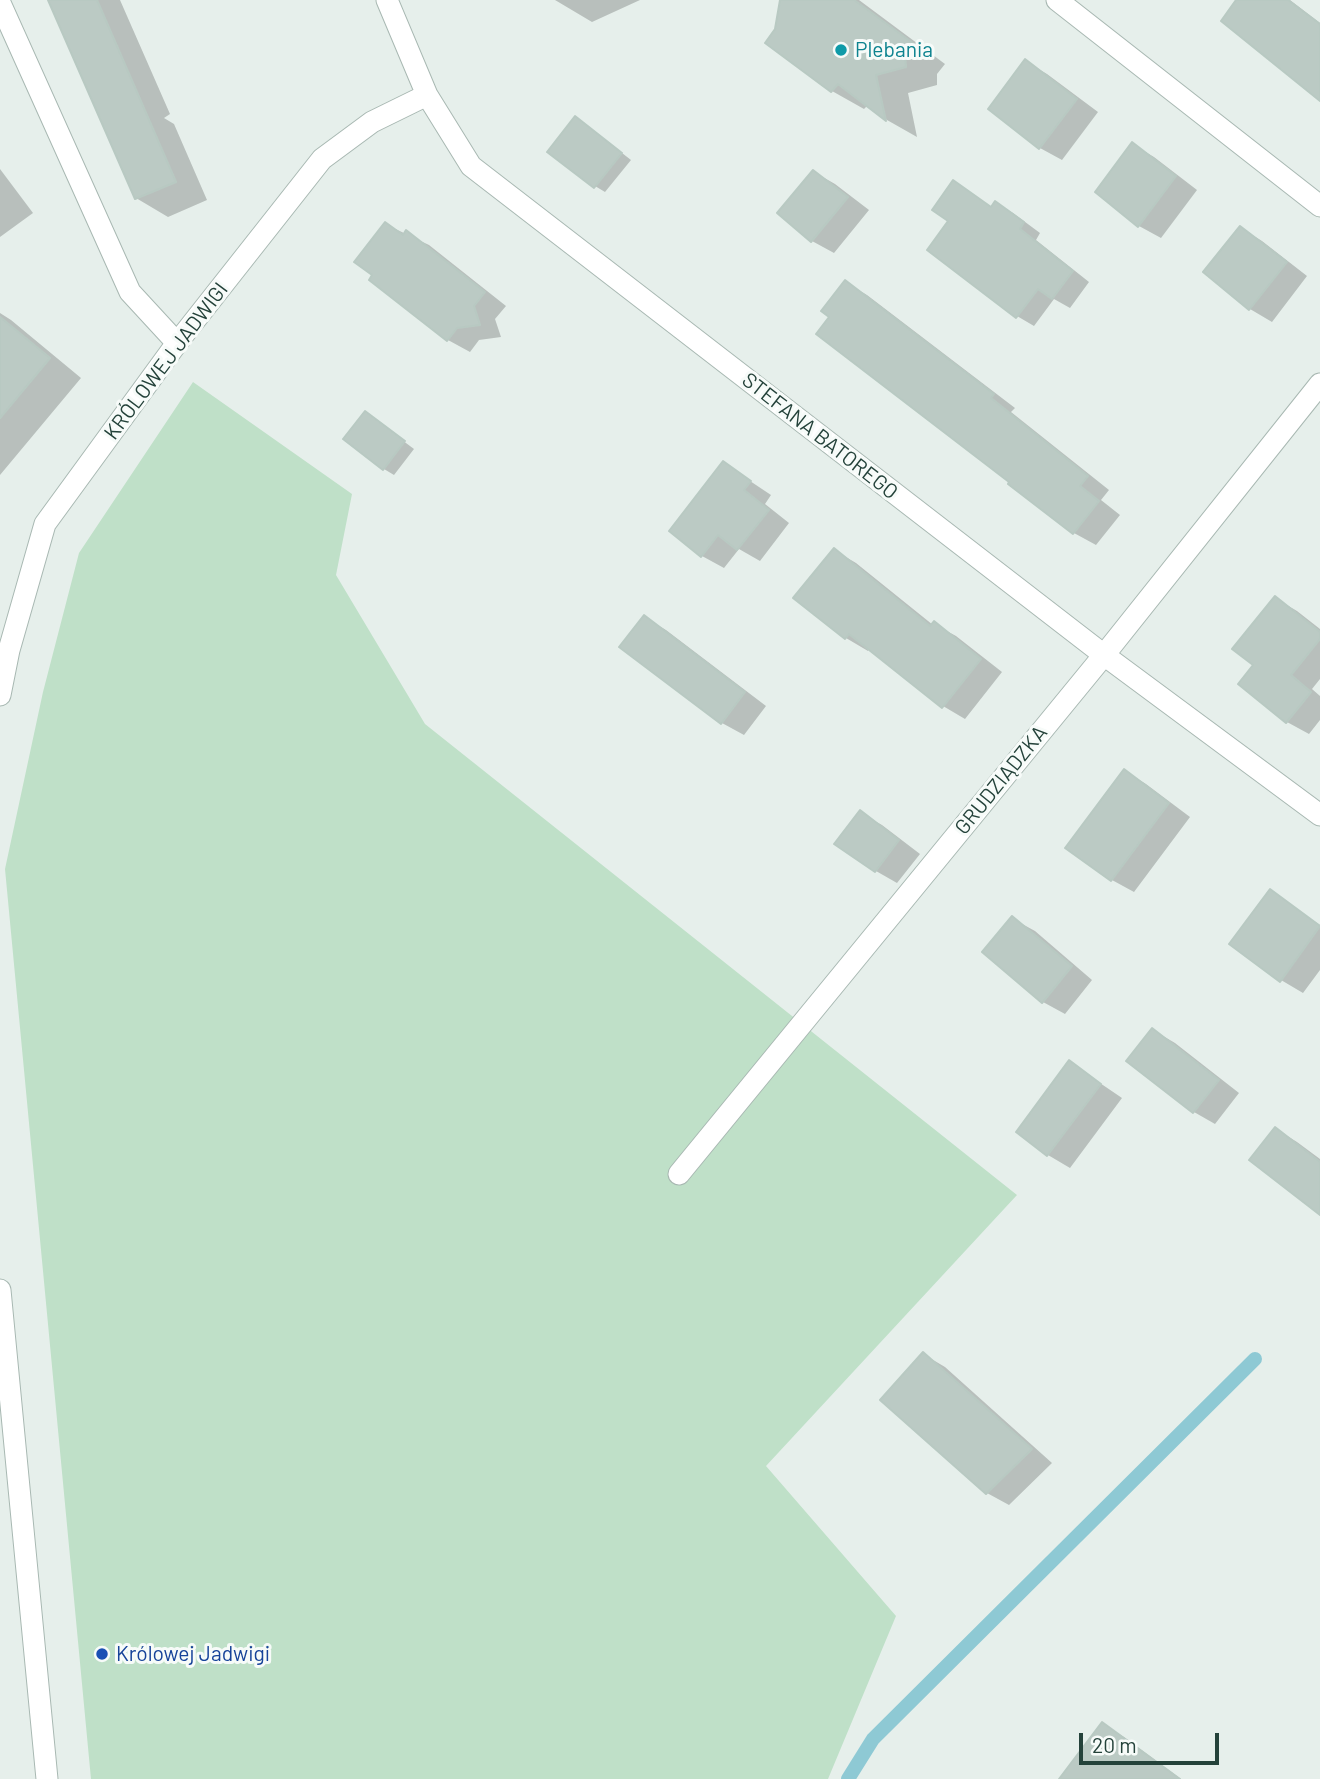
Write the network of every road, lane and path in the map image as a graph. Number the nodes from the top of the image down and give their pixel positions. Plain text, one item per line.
1 (387, 0) edge
2 (1057, 0) edge
3 (0, 3) edge
4 (427, 95) junction
5 (1320, 206) edge
6 (177, 343) junction
7 (1320, 384) edge
8 (5, 647) edge
9 (1104, 655) junction
10 (0, 695) edge
11 (1320, 815) edge
12 (679, 1174) dead end
13 (0, 1290) edge
14 (47, 1779) edge

1 - 4 street, STEFANA BATOREGO
2 - 5 street
3 - 6 street
4 - 6 street, KRÓLOWEJ JADWIGI
4 - 9 street, STEFANA BATOREGO
6 - 8 street, KRÓLOWEJ JADWIGI
7 - 9 street, GRUDZIĄDZKA
8 - 10 street, KRÓLOWEJ JADWIGI
9 - 11 street, STEFANA BATOREGO
9 - 12 street, GRUDZIĄDZKA
13 - 14 street

